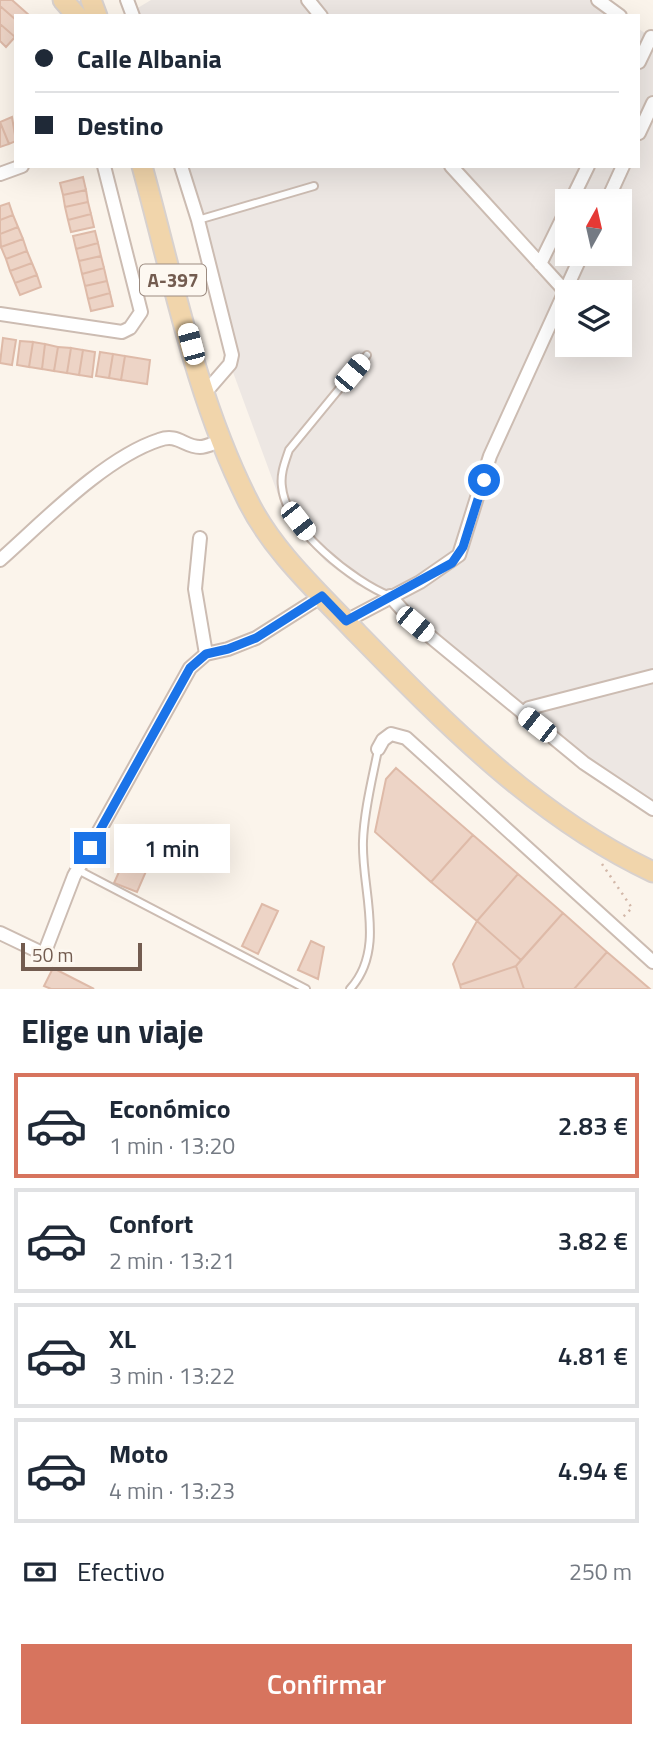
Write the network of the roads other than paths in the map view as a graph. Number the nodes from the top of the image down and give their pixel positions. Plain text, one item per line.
1 (63, 0) edge
2 (308, 0) edge
3 (598, 0) edge
4 (75, 14) edge
5 (319, 14) edge
6 (617, 14) edge
7 (652, 38) edge
8 (640, 60) edge
9 (653, 103) edge
10 (645, 127) edge
11 (16, 168) edge
12 (105, 168) edge
13 (143, 168) edge
14 (182, 168) edge
15 (453, 168) edge
16 (587, 168) edge
17 (622, 168) edge
18 (0, 174) edge
19 (313, 186) dead end
20 (577, 189) edge
21 (612, 189) edge
22 (198, 220) junction
23 (555, 233) edge
24 (540, 264) junction
25 (555, 280) edge
26 (555, 313) edge
27 (0, 314) edge
28 (367, 355) dead end
29 (204, 394) junction
30 (220, 442) junction
31 (200, 538) dead end
32 (0, 560) edge
33 (322, 596) junction
34 (390, 596) junction
35 (346, 621) junction
36 (206, 654) junction
37 (653, 676) edge
38 (523, 714) junction
39 (378, 749) joint
40 (653, 809) edge
41 (78, 870) junction
42 (653, 872) edge
43 (0, 933) edge
44 (653, 962) edge
45 (306, 989) edge
46 (350, 989) edge

1 - 4 main road
2 - 5 street
3 - 6 street
7 - 8 street
9 - 10 street
11 - 18 street
12 - 27 street
13 - 29 main road, A-397
14 - 22 street
15 - 24 street
16 - 20 street
17 - 21 street
19 - 22 lane
22 - 29 street
23 - 24 street
24 - 25 street
26 - 34 street
28 - 34 lane
29 - 30 main road, A-397
30 - 32 street
30 - 33 main road, A-397
31 - 36 street
33 - 35 main road, A-397
33 - 36 street
34 - 35 street
34 - 38 street
35 - 42 main road, A-397
36 - 41 street
37 - 38 street
38 - 40 street
39 - 44 street
39 - 46 lane
41 - 43 street
41 - 45 lane

